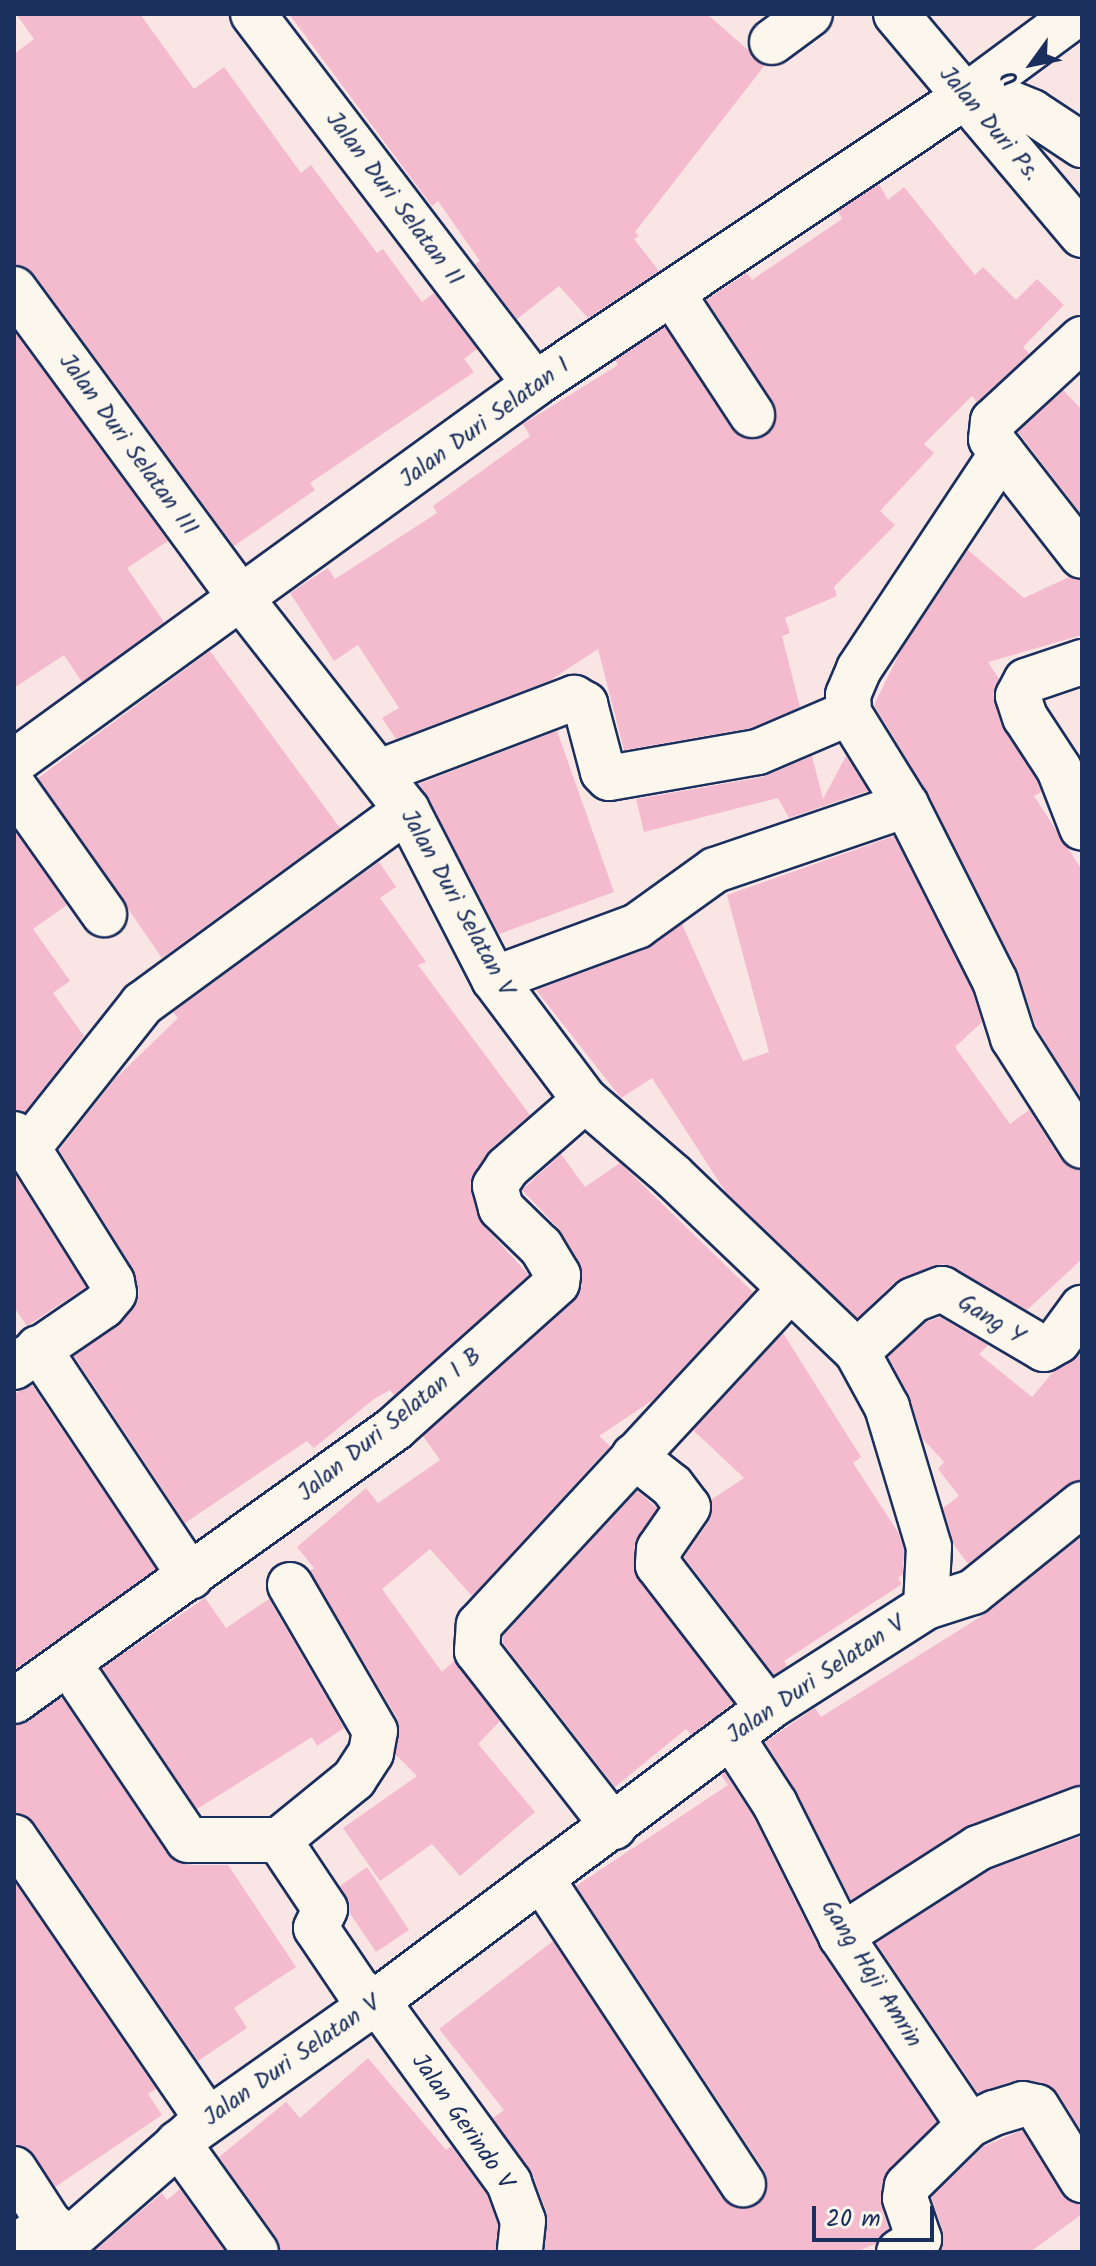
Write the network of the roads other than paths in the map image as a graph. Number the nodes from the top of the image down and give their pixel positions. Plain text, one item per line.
1 (253, 14) edge
2 (810, 14) edge
3 (896, 14) edge
4 (1077, 14) edge
5 (772, 42) dead end
6 (966, 96) junction
7 (1082, 145) edge
8 (1082, 235) edge
9 (14, 289) edge
10 (672, 293) junction
11 (1082, 339) edge
12 (535, 384) junction
13 (752, 415) dead end
14 (1002, 453) junction
15 (1082, 556) edge
16 (243, 601) junction
17 (1082, 662) edge
18 (849, 713) junction
19 (14, 762) edge
20 (379, 772) junction
21 (14, 787) edge
22 (906, 805) junction
23 (407, 810) junction
24 (1082, 828) edge
25 (104, 914) dead end
26 (494, 979) junction
27 (585, 1100) junction
28 (21, 1141) edge
29 (1082, 1146) edge
30 (789, 1290) junction
31 (1082, 1308) edge
32 (857, 1352) junction
33 (26, 1358) edge
34 (634, 1456) junction
35 (1082, 1504) edge
36 (191, 1577) junction
37 (290, 1585) dead end
38 (926, 1607) junction
39 (82, 1683) dead end
40 (14, 1701) edge
41 (768, 1708) junction
42 (731, 1736) junction
43 (1082, 1809) edge
44 (614, 1827) junction
45 (14, 1837) edge
46 (279, 1840) junction
47 (541, 1878) junction
48 (31, 1892) dead end
49 (841, 1936) junction
50 (377, 2001) junction
51 (969, 2125) junction
52 (193, 2131) junction
53 (14, 2169) edge
54 (1082, 2180) edge
55 (743, 2184) dead end
56 (44, 2243) edge
57 (256, 2252) edge
58 (520, 2252) edge
59 (899, 2252) edge

1 - 12 street, Jalan Duri Selatan II
2 - 5 street
3 - 6 street, Jalan Duri Ps.
4 - 6 street, Jalan Duri Selatan I
6 - 7 street
6 - 8 street, Jalan Duri Ps.
6 - 10 street, Jalan Duri Selatan I
9 - 16 street, Jalan Duri Selatan III
10 - 12 street, Jalan Duri Selatan I
10 - 13 street
11 - 14 street
12 - 16 street, Jalan Duri Selatan I
14 - 15 street
14 - 18 street
16 - 19 street, Jalan Duri Selatan I
16 - 20 street, Jalan Duri Selatan V
17 - 24 street
18 - 20 street
18 - 22 street
20 - 23 street, Jalan Duri Selatan V
21 - 25 street
22 - 26 street
22 - 29 street
23 - 26 street, Jalan Duri Selatan V
23 - 28 street
26 - 27 street, Jalan Duri Selatan V
27 - 30 street, Jalan Duri Selatan V
27 - 36 street, Jalan Duri Selatan I B
28 - 33 street
30 - 32 street, Jalan Duri Selatan V
30 - 34 street
31 - 32 street, Gang Y
32 - 38 street, Jalan Duri Selatan V
33 - 36 street
34 - 41 street
34 - 44 street
35 - 38 street
36 - 40 street, Jalan Duri Selatan I B
37 - 46 street
38 - 41 street, Jalan Duri Selatan V
39 - 46 street
41 - 42 street, Jalan Duri Selatan V
42 - 44 street, Jalan Duri Selatan V
42 - 49 street, Gang Haji Amrin
43 - 49 street
44 - 47 street, Jalan Duri Selatan V
45 - 52 street
46 - 50 street
47 - 50 street, Jalan Duri Selatan V
47 - 55 street
48 - 52 street
49 - 51 street, Gang Haji Amrin
50 - 52 street, Jalan Duri Selatan V
50 - 58 street, Jalan Gerindo V
51 - 54 street
51 - 59 street
52 - 56 street, Jalan Duri Selatan V
52 - 57 street
53 - 56 street

